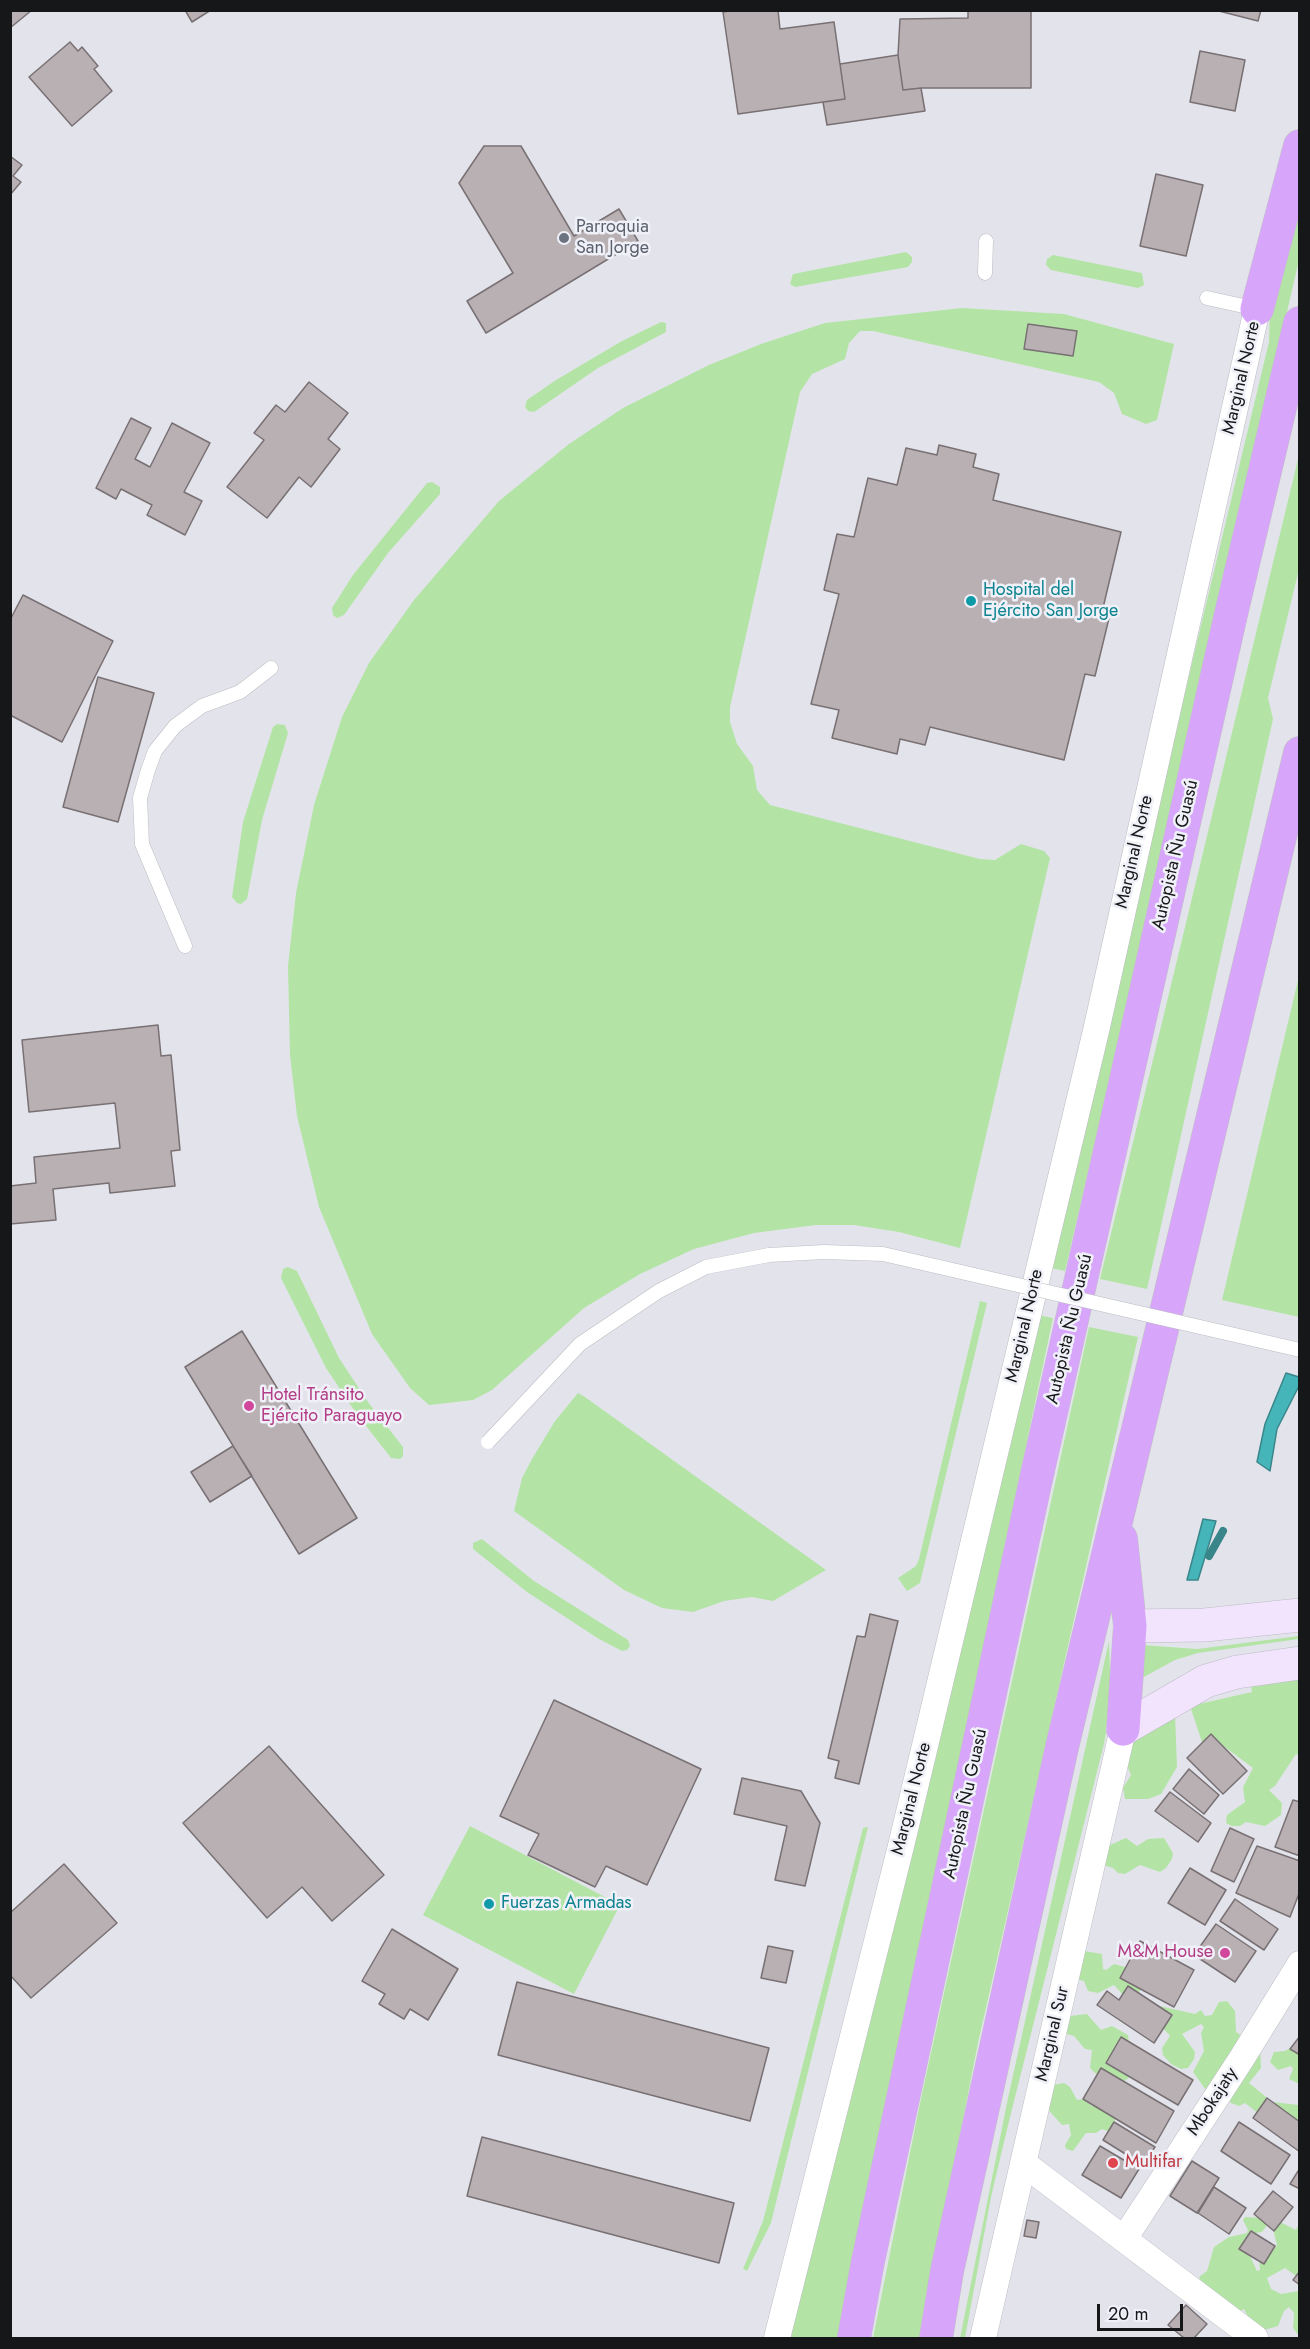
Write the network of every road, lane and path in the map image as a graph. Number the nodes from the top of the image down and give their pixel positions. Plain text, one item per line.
1 (1299, 146) edge
2 (986, 241) dead end
3 (985, 273) dead end
4 (1207, 298) dead end
5 (1257, 309) junction
6 (1299, 323) edge
7 (271, 668) dead end
8 (1299, 753) edge
9 (185, 946) dead end
10 (1299, 1350) edge
11 (488, 1442) dead end
12 (1118, 1512) junction
13 (1299, 1615) edge
14 (1130, 1626) junction
15 (1299, 1663) edge
16 (1123, 1729) junction
17 (1299, 1964) edge
18 (1023, 2163) junction
19 (1124, 2239) junction
20 (777, 2338) edge
21 (854, 2338) edge
22 (936, 2338) edge
23 (982, 2338) edge
24 (1255, 2338) edge

1 - 5 highway
2 - 3 lane
4 - 5 lane
5 - 20 street, Marginal Norte
6 - 21 highway, Autopista Ñu Guasú
7 - 9 lane
8 - 12 highway
10 - 11 lane, bridge
12 - 14 highway
12 - 22 highway
13 - 14 main road
14 - 16 highway
15 - 16 main road
16 - 18 street, Marginal Sur
17 - 19 street, Mbokajaty
18 - 19 street
18 - 23 street, Marginal Sur
19 - 24 street

